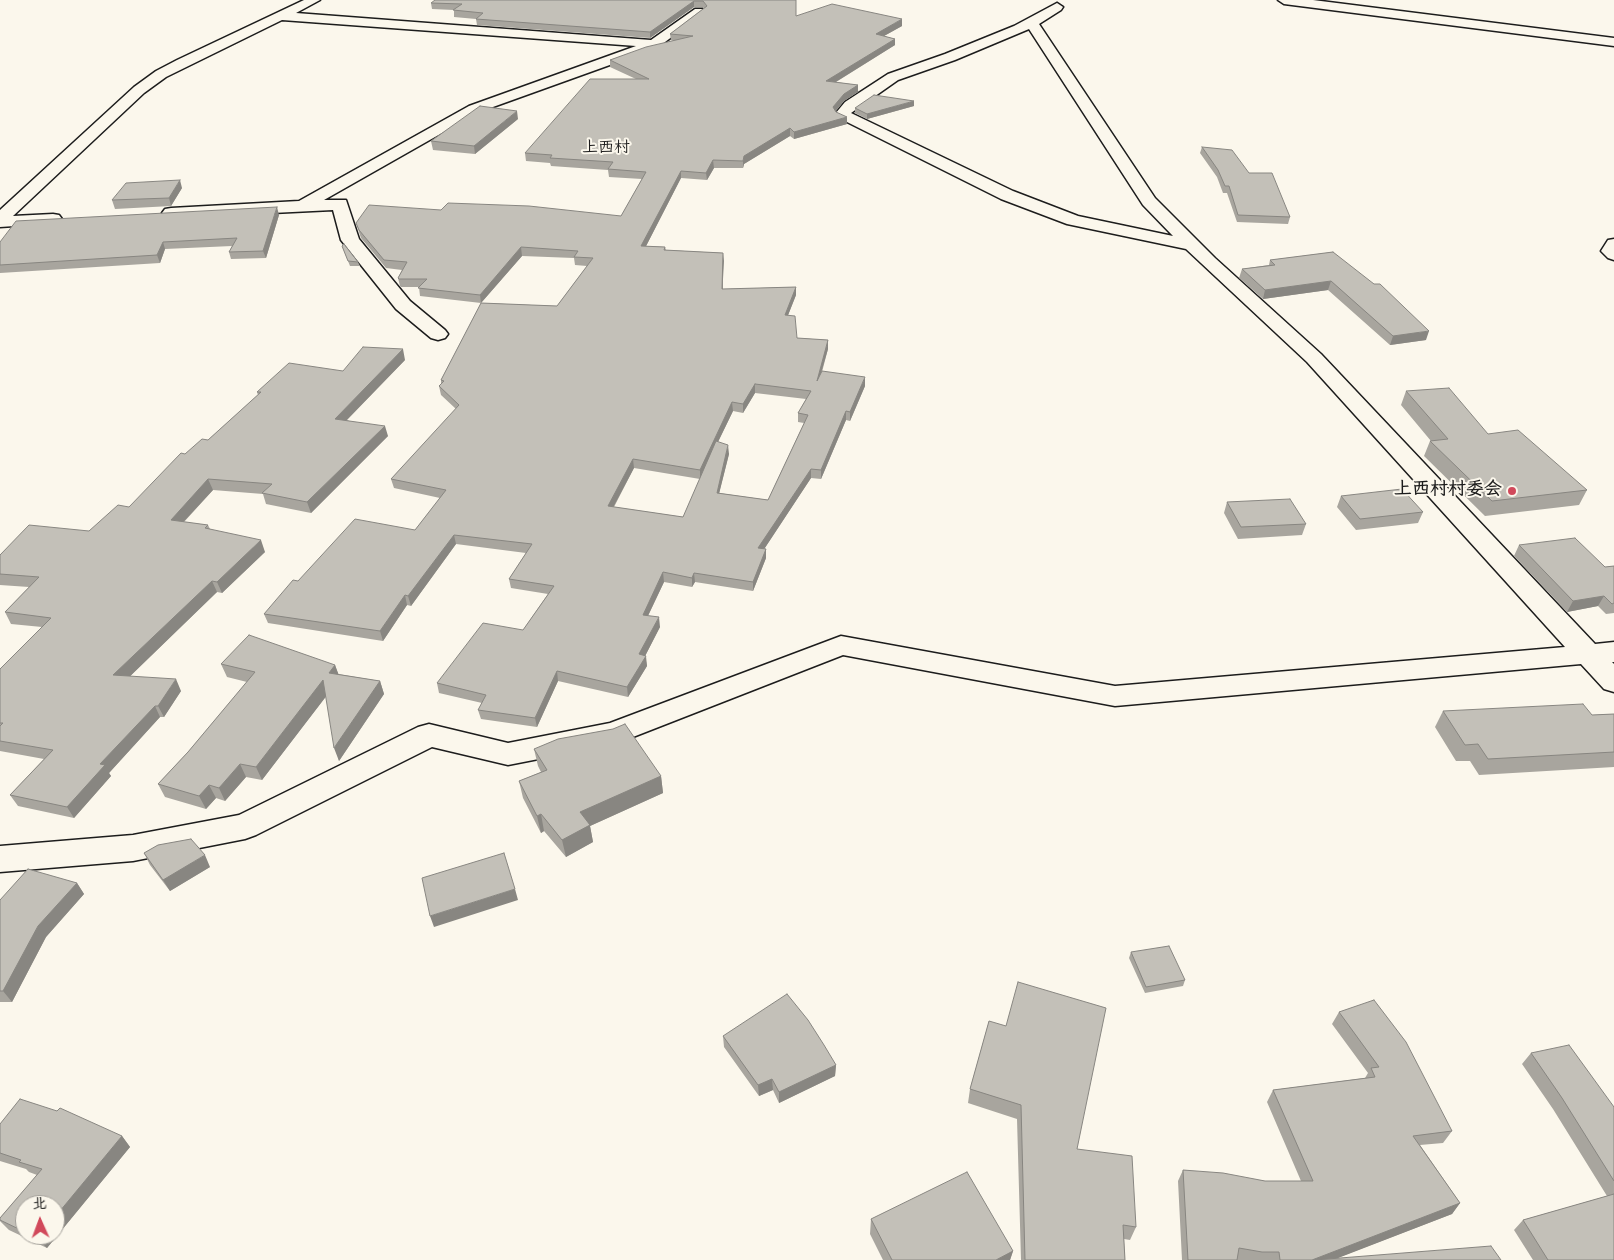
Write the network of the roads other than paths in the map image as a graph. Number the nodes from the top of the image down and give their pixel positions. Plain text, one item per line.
1 (314, 0) edge
2 (1284, 0) edge
3 (1322, 0) edge
4 (1057, 7) dead end
5 (699, 12) edge
6 (280, 16) junction
7 (1032, 23) junction
8 (1614, 37) edge
9 (1614, 42) edge
10 (655, 43) junction
11 (302, 206) junction
12 (156, 214) edge
13 (68, 218) edge
14 (0, 220) edge
15 (1614, 244) edge
16 (1191, 245) junction
17 (1614, 254) edge
18 (438, 334) dead end
19 (1601, 653) edge
20 (1614, 682) edge
21 (0, 859) edge

1 - 6 main road
2 - 9 main road
3 - 8 main road
4 - 7 main road
5 - 10 main road
6 - 10 main road
6 - 14 main road
7 - 16 main road
7 - 16 main road
10 - 11 main road
11 - 12 main road
11 - 18 main road
13 - 14 main road
15 - 17 main road
16 - 19 main road
19 - 20 main road
19 - 21 main road

